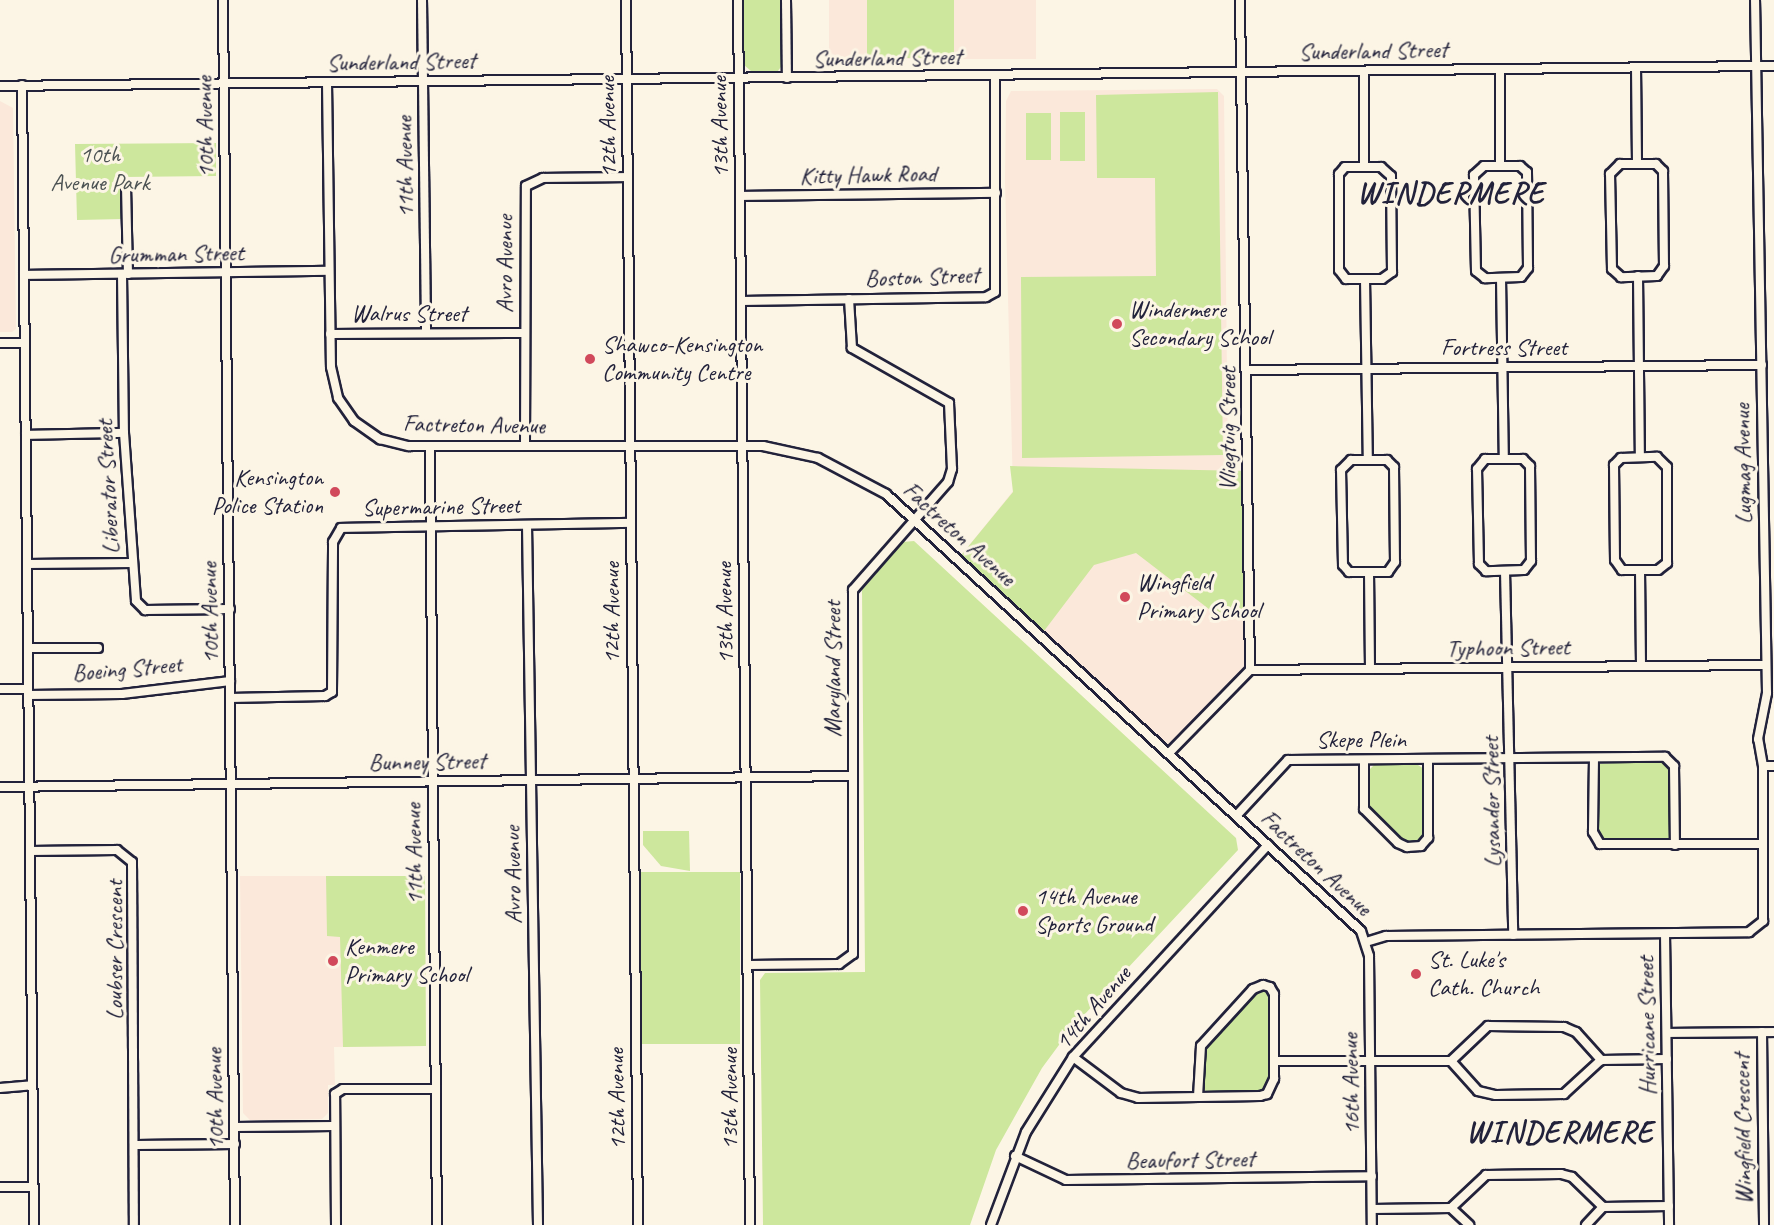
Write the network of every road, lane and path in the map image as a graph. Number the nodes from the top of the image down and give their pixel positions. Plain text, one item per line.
1 (223, 0) edge
2 (422, 0) edge
3 (626, 0) edge
4 (738, 0) edge
5 (786, 0) edge
6 (1240, 0) edge
7 (1755, 0) edge
8 (1757, 66) junction
9 (1774, 66) edge
10 (1636, 68) junction
11 (1500, 69) junction
12 (1364, 70) junction
13 (1242, 73) junction
14 (995, 76) junction
15 (787, 78) junction
16 (739, 79) junction
17 (627, 80) junction
18 (327, 82) junction
19 (423, 82) junction
20 (224, 84) junction
21 (0, 86) edge
22 (22, 86) junction
23 (1637, 164) junction
24 (1500, 165) junction
25 (1364, 167) junction
26 (628, 177) junction
27 (126, 186) dead end
28 (996, 193) junction
29 (741, 196) junction
30 (327, 272) junction
31 (226, 273) junction
32 (125, 274) junction
33 (24, 275) junction
34 (1638, 276) junction
35 (1502, 278) junction
36 (1365, 279) junction
37 (849, 299) junction
38 (741, 301) junction
39 (426, 333) junction
40 (524, 333) junction
41 (330, 334) junction
42 (0, 343) edge
43 (25, 343) junction
44 (1762, 365) junction
45 (1639, 367) junction
46 (1503, 368) junction
47 (1367, 369) junction
48 (1247, 370) junction
49 (124, 433) junction
50 (26, 435) junction
51 (632, 445) junction
52 (743, 445) junction
53 (430, 446) junction
54 (525, 446) junction
55 (1640, 458) junction
56 (1504, 459) junction
57 (1368, 460) junction
58 (1763, 491) junction
59 (1774, 491) edge
60 (915, 519) junction
61 (631, 523) junction
62 (527, 525) junction
63 (430, 526) junction
64 (132, 563) junction
65 (27, 564) junction
66 (1640, 570) junction
67 (1504, 571) junction
68 (1369, 572) junction
69 (230, 609) junction
70 (28, 648) junction
71 (98, 648) dead end
72 (1766, 665) junction
73 (1641, 666) junction
74 (1509, 668) junction
75 (1370, 669) junction
76 (1250, 670) junction
77 (230, 681) junction
78 (0, 689) edge
79 (28, 692) junction
80 (230, 698) junction
81 (1169, 753) junction
82 (1511, 758) junction
83 (1594, 758) junction
84 (1428, 759) junction
85 (1364, 760) junction
86 (1763, 766) junction
87 (1774, 766) edge
88 (854, 776) junction
89 (746, 777) junction
90 (633, 779) junction
91 (531, 780) junction
92 (433, 781) junction
93 (231, 784) junction
94 (29, 786) junction
95 (0, 787) edge
96 (1237, 815) junction
97 (1763, 844) junction
98 (1268, 845) junction
99 (1675, 845) junction
100 (30, 850) junction
101 (1760, 925) joint
102 (1665, 934) junction
103 (1513, 935) junction
104 (1366, 942) junction
105 (749, 965) junction
106 (1762, 1032) junction
107 (1774, 1032) edge
108 (1667, 1033) junction
109 (1073, 1058) junction
110 (1667, 1059) junction
111 (1601, 1060) junction
112 (1274, 1061) junction
113 (1370, 1061) junction
114 (1451, 1061) junction
115 (32, 1085) junction
116 (0, 1088) edge
117 (436, 1089) junction
118 (1198, 1096) junction
119 (334, 1126) junction
120 (235, 1127) junction
121 (235, 1144) junction
122 (136, 1145) junction
123 (1015, 1156) junction
124 (1372, 1176) junction
125 (0, 1187) edge
126 (33, 1187) junction
127 (1669, 1206) junction
128 (1603, 1207) junction
129 (1450, 1208) junction
130 (1372, 1209) junction
131 (34, 1225) edge
132 (134, 1225) edge
133 (235, 1225) edge
134 (336, 1225) edge
135 (437, 1225) edge
136 (538, 1225) edge
137 (638, 1225) edge
138 (750, 1225) edge
139 (991, 1225) edge
140 (1372, 1225) edge
141 (1469, 1225) edge
142 (1586, 1225) edge
143 (1669, 1225) edge
144 (1764, 1225) edge

1 - 20 street, 10th Avenue
2 - 19 street, 11th Avenue
3 - 17 street, 12th Avenue
4 - 16 street, 13th Avenue
5 - 15 street
6 - 13 street, Vliegtuig Street
7 - 8 street, Lugmag Avenue
8 - 9 street, Sunderland Street
8 - 10 street, Sunderland Street
8 - 44 street, Lugmag Avenue
10 - 11 street, Sunderland Street
10 - 23 street
11 - 12 street, Sunderland Street
11 - 24 street
12 - 13 street, Sunderland Street
12 - 25 street
13 - 14 street, Sunderland Street
13 - 48 street, Vliegtuig Street
14 - 15 street, Sunderland Street
14 - 28 street, Boston Street
15 - 16 street, Sunderland Street
16 - 17 street, Sunderland Street
16 - 29 street, 13th Avenue
17 - 19 street, Sunderland Street
17 - 26 street, 12th Avenue
18 - 19 street, Sunderland Street
18 - 20 street, Sunderland Street
18 - 30 street, Factreton Avenue
19 - 39 street, 11th Avenue
20 - 22 street, Sunderland Street
20 - 31 street, 10th Avenue
21 - 22 street, Sunderland Street
22 - 33 street
23 - 34 street
23 - 34 street
24 - 35 street
24 - 35 street
25 - 36 street
25 - 36 street
26 - 40 street, Avro Avenue
26 - 51 street, 12th Avenue
27 - 32 street, Liberator Street
28 - 29 street, Kitty Hawk Road
28 - 37 street, Boston Street
29 - 38 street, 13th Avenue
30 - 31 street, Grumman Street
30 - 41 street, Factreton Avenue
31 - 32 street, Grumman Street
31 - 69 street, 10th Avenue
32 - 33 street, Grumman Street
32 - 49 street, Liberator Street
33 - 43 street
34 - 45 street
35 - 46 street
36 - 47 street
37 - 38 street, Boston Street
37 - 60 street, Maryland Street
38 - 52 street, 13th Avenue
39 - 40 street, Walrus Street
39 - 41 street, Walrus Street
40 - 54 street, Avro Avenue
41 - 53 street, Factreton Avenue
42 - 43 street
43 - 50 street
44 - 45 street, Fortress Street
44 - 58 street, Lugmag Avenue
45 - 46 street, Fortress Street
45 - 55 street
46 - 47 street, Fortress Street
46 - 56 street
47 - 48 street, Fortress Street
47 - 57 street
48 - 76 street, Vliegtuig Street
49 - 50 street
49 - 64 street, Liberator Street
50 - 65 street
51 - 52 street, Factreton Avenue
51 - 54 street, Factreton Avenue
51 - 61 street, 12th Avenue
52 - 60 street, Factreton Avenue
52 - 89 street, 13th Avenue
53 - 54 street, Factreton Avenue
53 - 63 street, 11th Avenue
55 - 66 street
55 - 66 street
56 - 67 street
56 - 67 street
57 - 68 street
57 - 68 street
58 - 59 street
58 - 72 street, Lugmag Avenue
60 - 81 street, Factreton Avenue
60 - 88 street, Maryland Street
61 - 62 street, Supermarine Street
61 - 90 street, 12th Avenue
62 - 63 street, Supermarine Street
62 - 91 street, Avro Avenue
63 - 80 street, Supermarine Street
63 - 92 street, 11th Avenue
64 - 65 street
64 - 69 street, Liberator Street
65 - 70 street
66 - 73 street
67 - 74 street, Lysander Street
68 - 75 street
69 - 77 street, 10th Avenue
70 - 71 street
70 - 79 street
72 - 73 street, Typhoon Street
72 - 86 street, Lugmag Avenue
73 - 74 street, Typhoon Street
74 - 75 street, Typhoon Street
74 - 82 street, Lysander Street
75 - 76 street, Typhoon Street
76 - 81 street
77 - 79 street, Boeing Street
77 - 80 street, 10th Avenue
78 - 79 street, Boeing Street
79 - 94 street
80 - 93 street, 10th Avenue
81 - 96 street, Factreton Avenue
82 - 83 street, Skepe Plein
82 - 84 street, Skepe Plein
82 - 103 street, Lysander Street
83 - 99 street, Skepe Plein
83 - 99 street
84 - 85 street, Skepe Plein
84 - 85 street
85 - 96 street, Skepe Plein
86 - 87 street
86 - 97 street, Lugmag Avenue
88 - 89 street, Bunney Street
88 - 105 street, Maryland Street
89 - 90 street, Bunney Street
89 - 105 street, 13th Avenue
90 - 91 street, Bunney Street
90 - 137 street, 12th Avenue
91 - 92 street, Bunney Street
91 - 136 street, Avro Avenue
92 - 93 street, Bunney Street
92 - 117 street, 11th Avenue
93 - 94 street, Bunney Street
93 - 120 street, 10th Avenue
94 - 95 street, Bunney Street
94 - 100 street
96 - 98 street, Factreton Avenue
97 - 99 street
97 - 101 street, Lugmag Avenue
98 - 104 street, Factreton Avenue
98 - 109 street, 14th Avenue
100 - 115 street
100 - 122 street, Loubser Crescent
101 - 102 street, Factreton Avenue
102 - 103 street, Factreton Avenue
102 - 108 street, Hurricane Street
103 - 104 street, Factreton Avenue
104 - 113 street, 16th Avenue
105 - 138 street, 13th Avenue
106 - 107 street
106 - 108 street
106 - 144 street, Wingfield Crescent
108 - 110 street, Hurricane Street
109 - 118 street
109 - 123 street, 14th Avenue
110 - 111 street
110 - 127 street, Hurricane Street
111 - 114 street
111 - 114 street
112 - 113 street
112 - 118 street
112 - 118 street
113 - 114 street
113 - 124 street, 16th Avenue
115 - 116 street
115 - 126 street
117 - 119 street
117 - 135 street, 11th Avenue
119 - 120 street
119 - 134 street
120 - 121 street, 10th Avenue
121 - 122 street
121 - 133 street, 10th Avenue
122 - 132 street, Loubser Crescent
123 - 124 street, Beaufort Street
123 - 139 street, 14th Avenue
124 - 130 street, 16th Avenue
125 - 126 street
126 - 131 street
127 - 128 street
127 - 143 street, Hurricane Street
128 - 129 street
128 - 142 street
129 - 130 street
129 - 141 street
130 - 140 street, 16th Avenue

